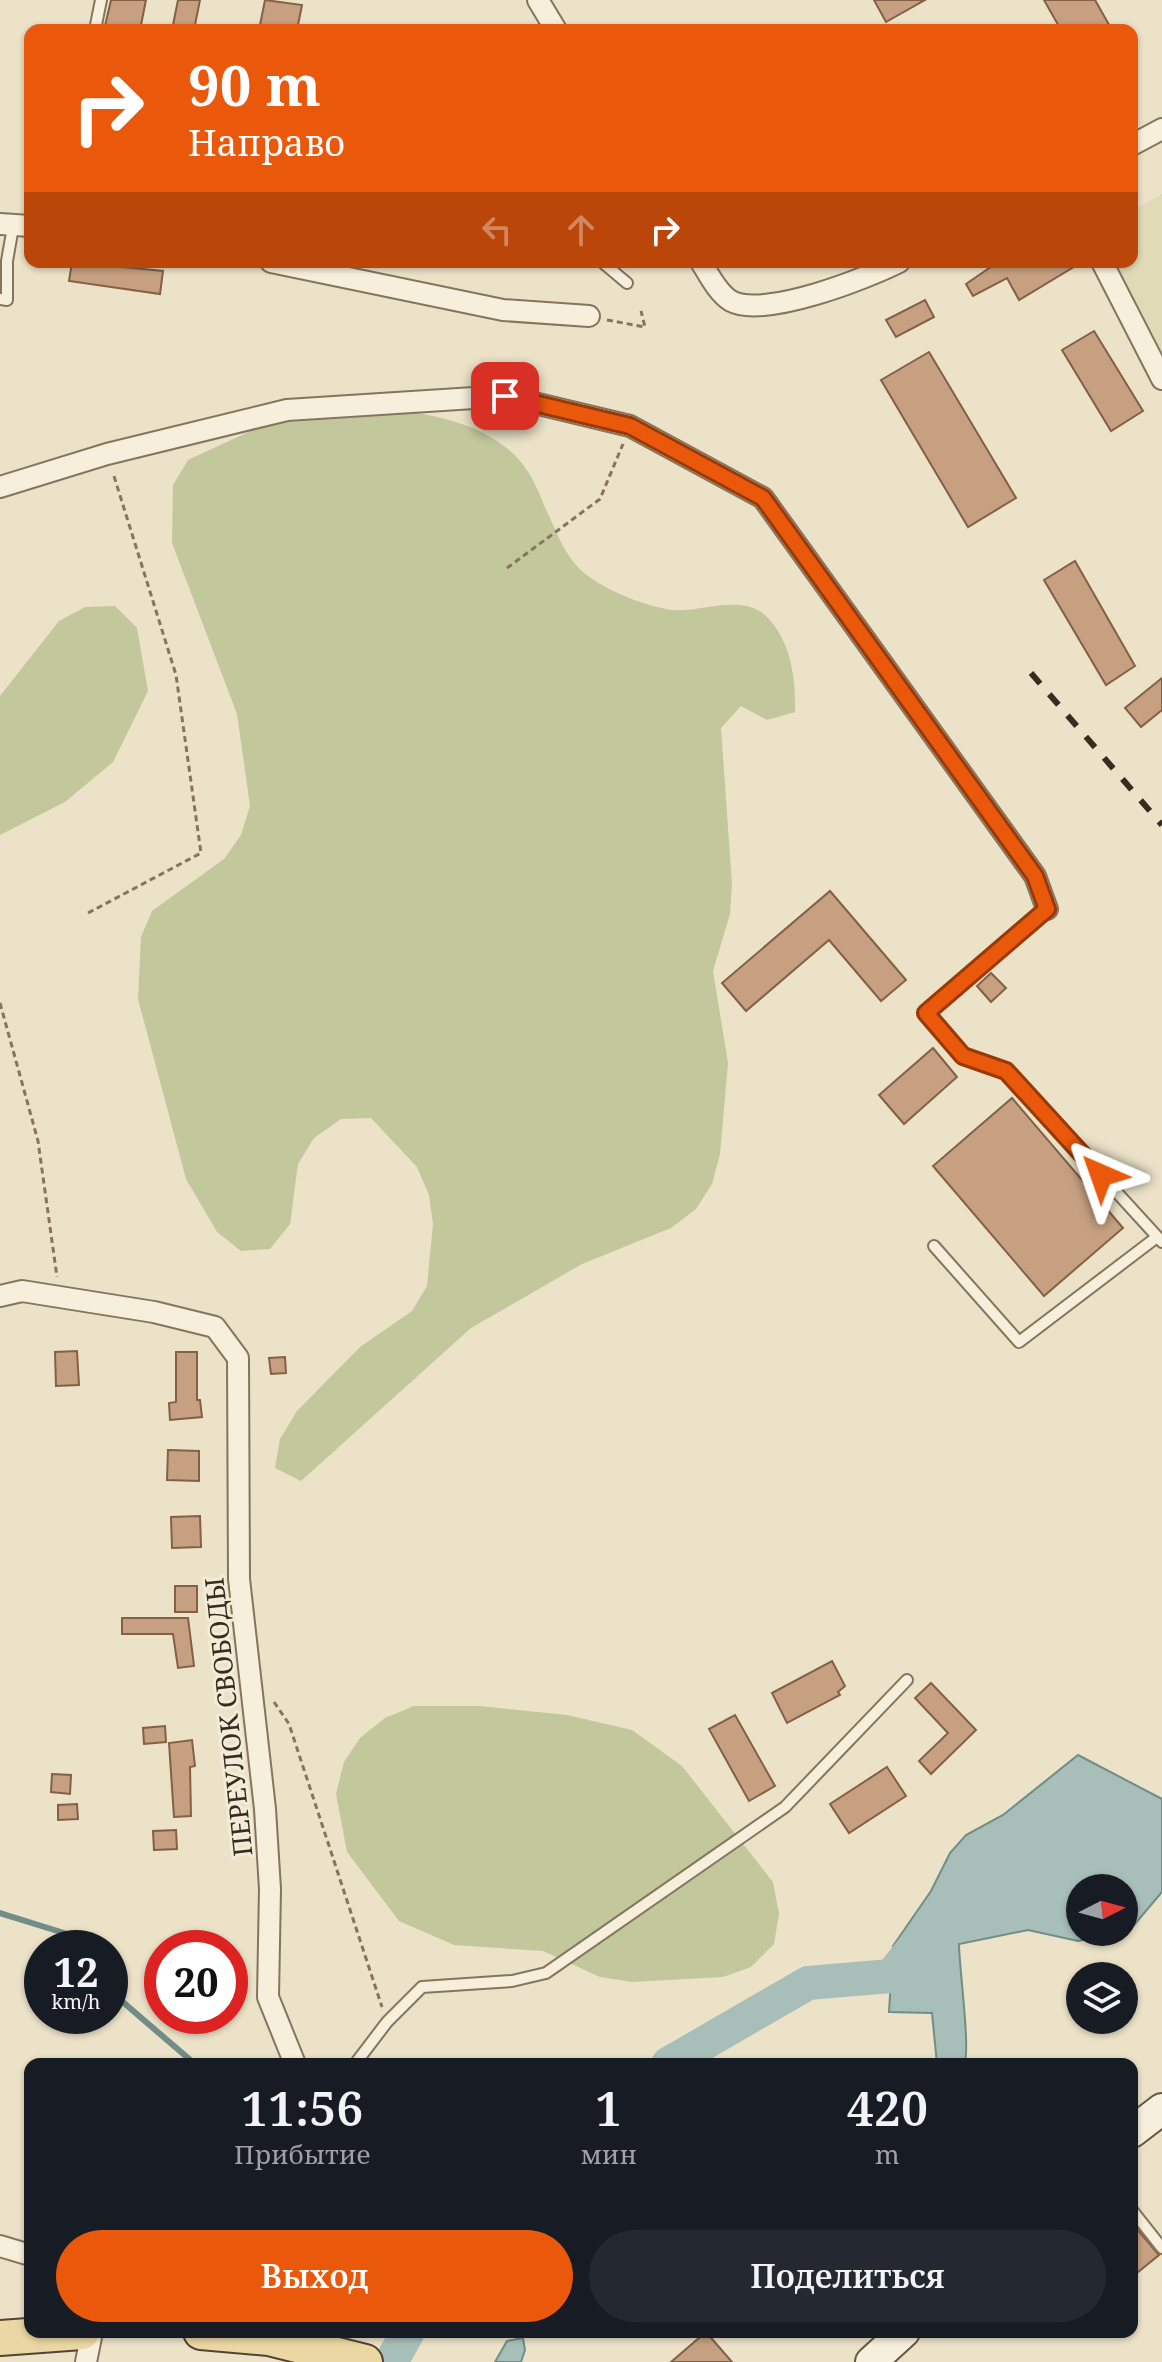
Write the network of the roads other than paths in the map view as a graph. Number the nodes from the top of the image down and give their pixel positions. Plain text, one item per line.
1 (101, 0) edge
2 (538, 0) edge
3 (96, 24) edge
4 (552, 24) edge
5 (1162, 129) edge
6 (1138, 142) edge
7 (14, 225) edge
8 (300, 268) edge
9 (609, 268) edge
10 (705, 268) edge
11 (887, 268) edge
12 (1105, 268) edge
13 (627, 283) dead end
14 (0, 299) edge
15 (589, 316) road end
16 (1162, 379) edge
17 (0, 487) edge
18 (1047, 909) joint
19 (1160, 1239) edge
20 (934, 1246) dead end
21 (0, 1296) edge
22 (907, 1680) dead end
23 (293, 2058) edge
24 (360, 2058) edge
25 (1162, 2109) edge
26 (1138, 2127) edge
27 (1138, 2218) edge
28 (0, 2246) edge
29 (1162, 2248) edge
30 (24, 2253) edge
31 (24, 2336) edge
32 (0, 2338) edge
33 (91, 2338) edge
34 (269, 2338) edge
35 (897, 2338) edge
36 (86, 2362) edge
37 (365, 2362) edge
38 (871, 2362) edge

1 - 3 lane
2 - 4 street
5 - 6 street
7 - 14 lane
8 - 15 street
9 - 13 lane
10 - 11 street
12 - 16 street
17 - 18 street
18 - 19 lane
19 - 20 lane
21 - 23 street, ПЕРЕУЛОК СВОБОДЫ
22 - 24 lane
25 - 26 main road
27 - 29 lane
28 - 30 street
31 - 32 main road
33 - 36 street
34 - 37 main road
35 - 38 main road

